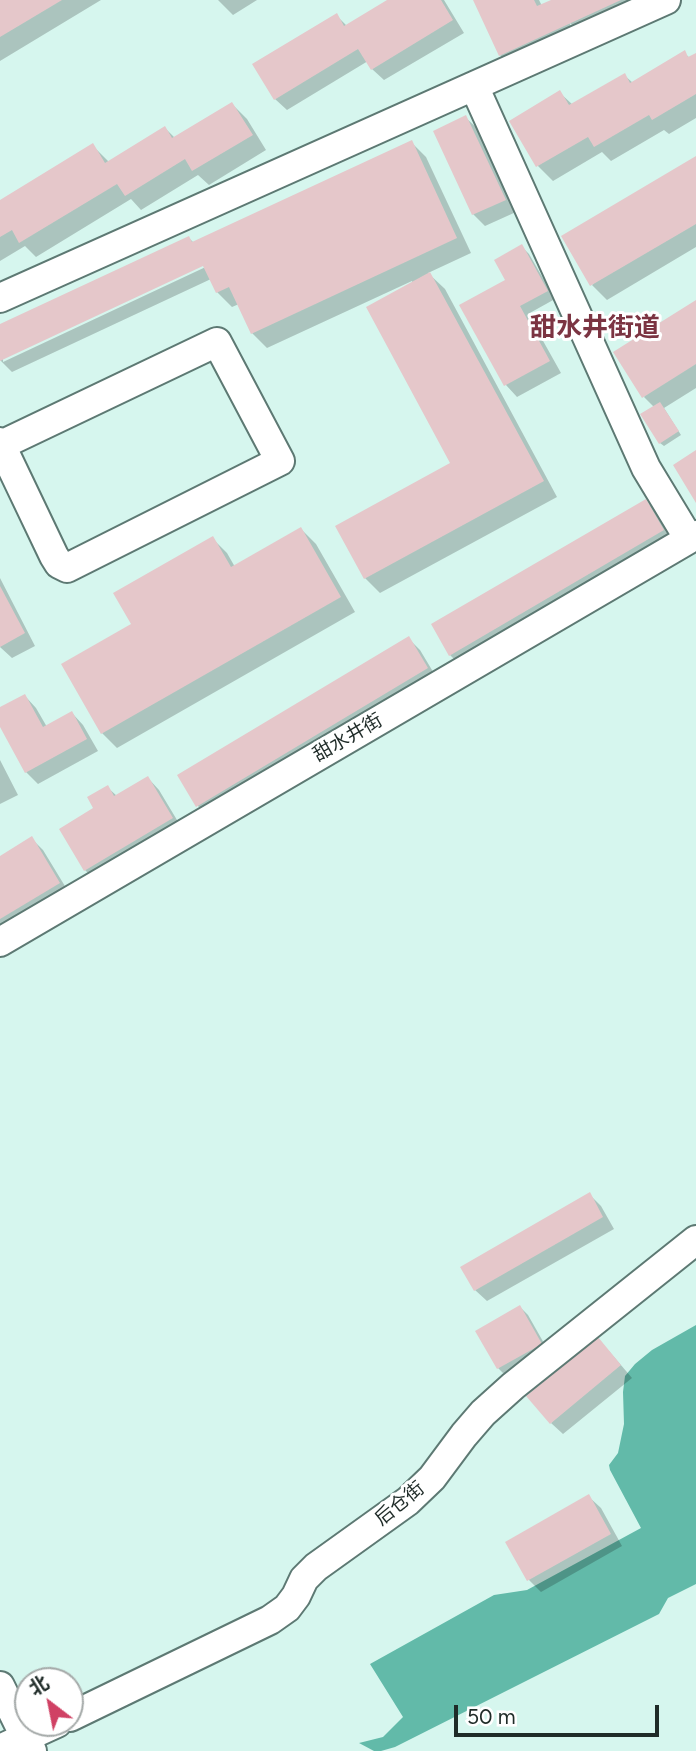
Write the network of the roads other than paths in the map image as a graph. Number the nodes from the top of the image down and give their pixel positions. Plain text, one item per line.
1 (666, 0) edge
2 (474, 86) junction
3 (0, 298) edge
4 (1, 444) edge
5 (692, 537) edge
6 (0, 942) edge
7 (696, 1240) edge
8 (0, 1686) edge
9 (84, 1710) edge
10 (29, 1744) edge
11 (0, 1749) edge

1 - 2 street
2 - 3 street
2 - 5 street
4 - 4 street
5 - 6 street, 甜水井街
7 - 9 street, 后仓街
8 - 10 street
10 - 11 street

